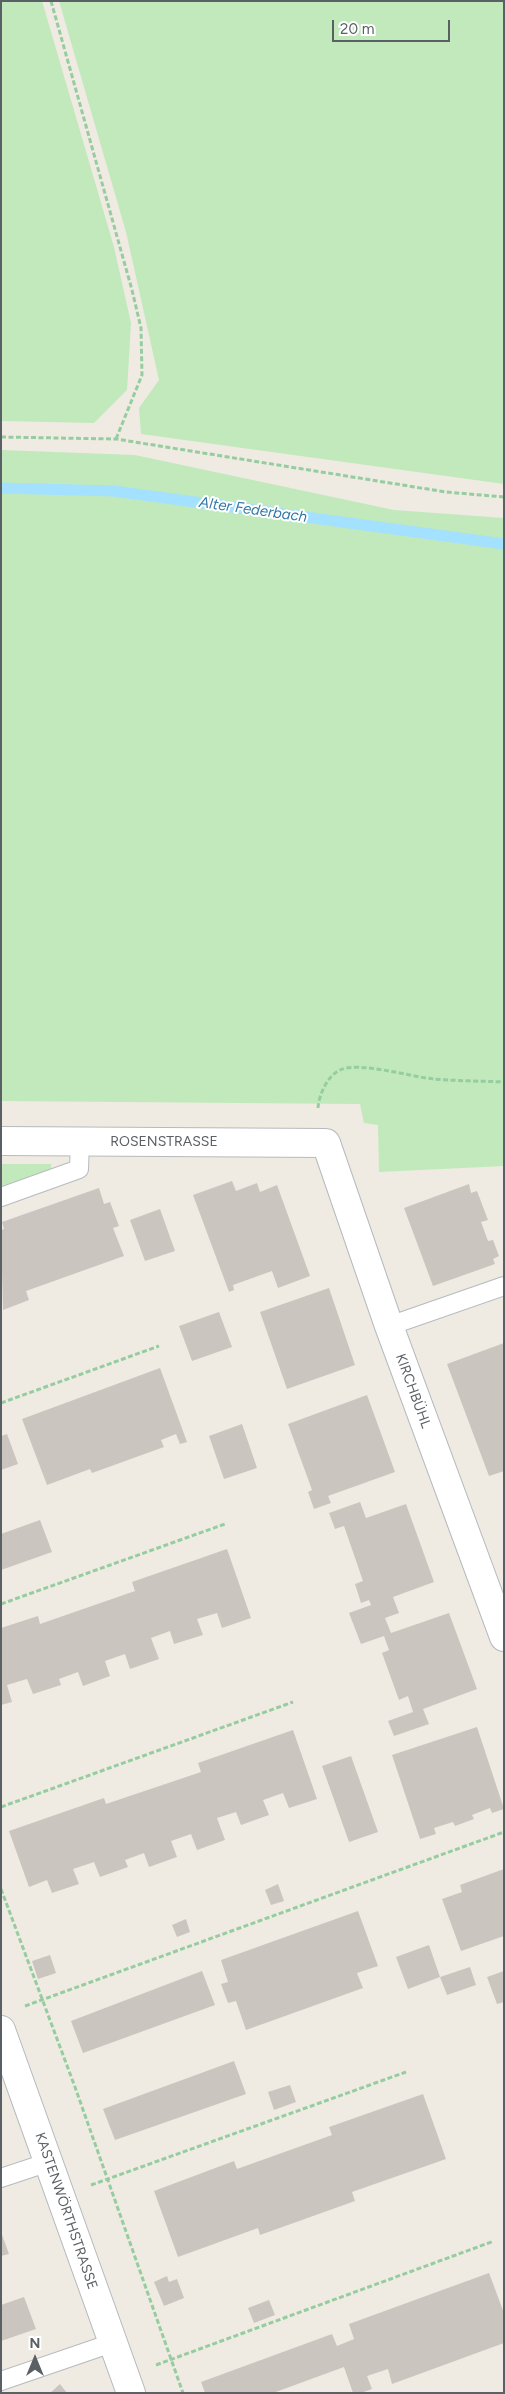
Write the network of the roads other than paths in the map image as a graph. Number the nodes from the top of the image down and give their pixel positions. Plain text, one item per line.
1 (1, 1141) edge
2 (80, 1142) junction
3 (321, 1143) joint
4 (1, 1196) edge
5 (504, 1286) edge
6 (389, 1326) junction
7 (504, 1637) edge
8 (1, 2030) edge
9 (49, 2162) junction
10 (1, 2178) edge
11 (112, 2343) junction
12 (1, 2381) edge
13 (128, 2385) edge

1 - 2 street, ROSENSTRASSE
2 - 3 street, ROSENSTRASSE
2 - 4 lane
3 - 6 street, KIRCHBÜHL
5 - 6 lane
6 - 7 street, KIRCHBÜHL
8 - 9 street, KASTENWÖRTHSTRASSE
9 - 10 lane
9 - 11 street, KASTENWÖRTHSTRASSE
11 - 12 lane
11 - 13 street, KASTENWÖRTHSTRASSE

